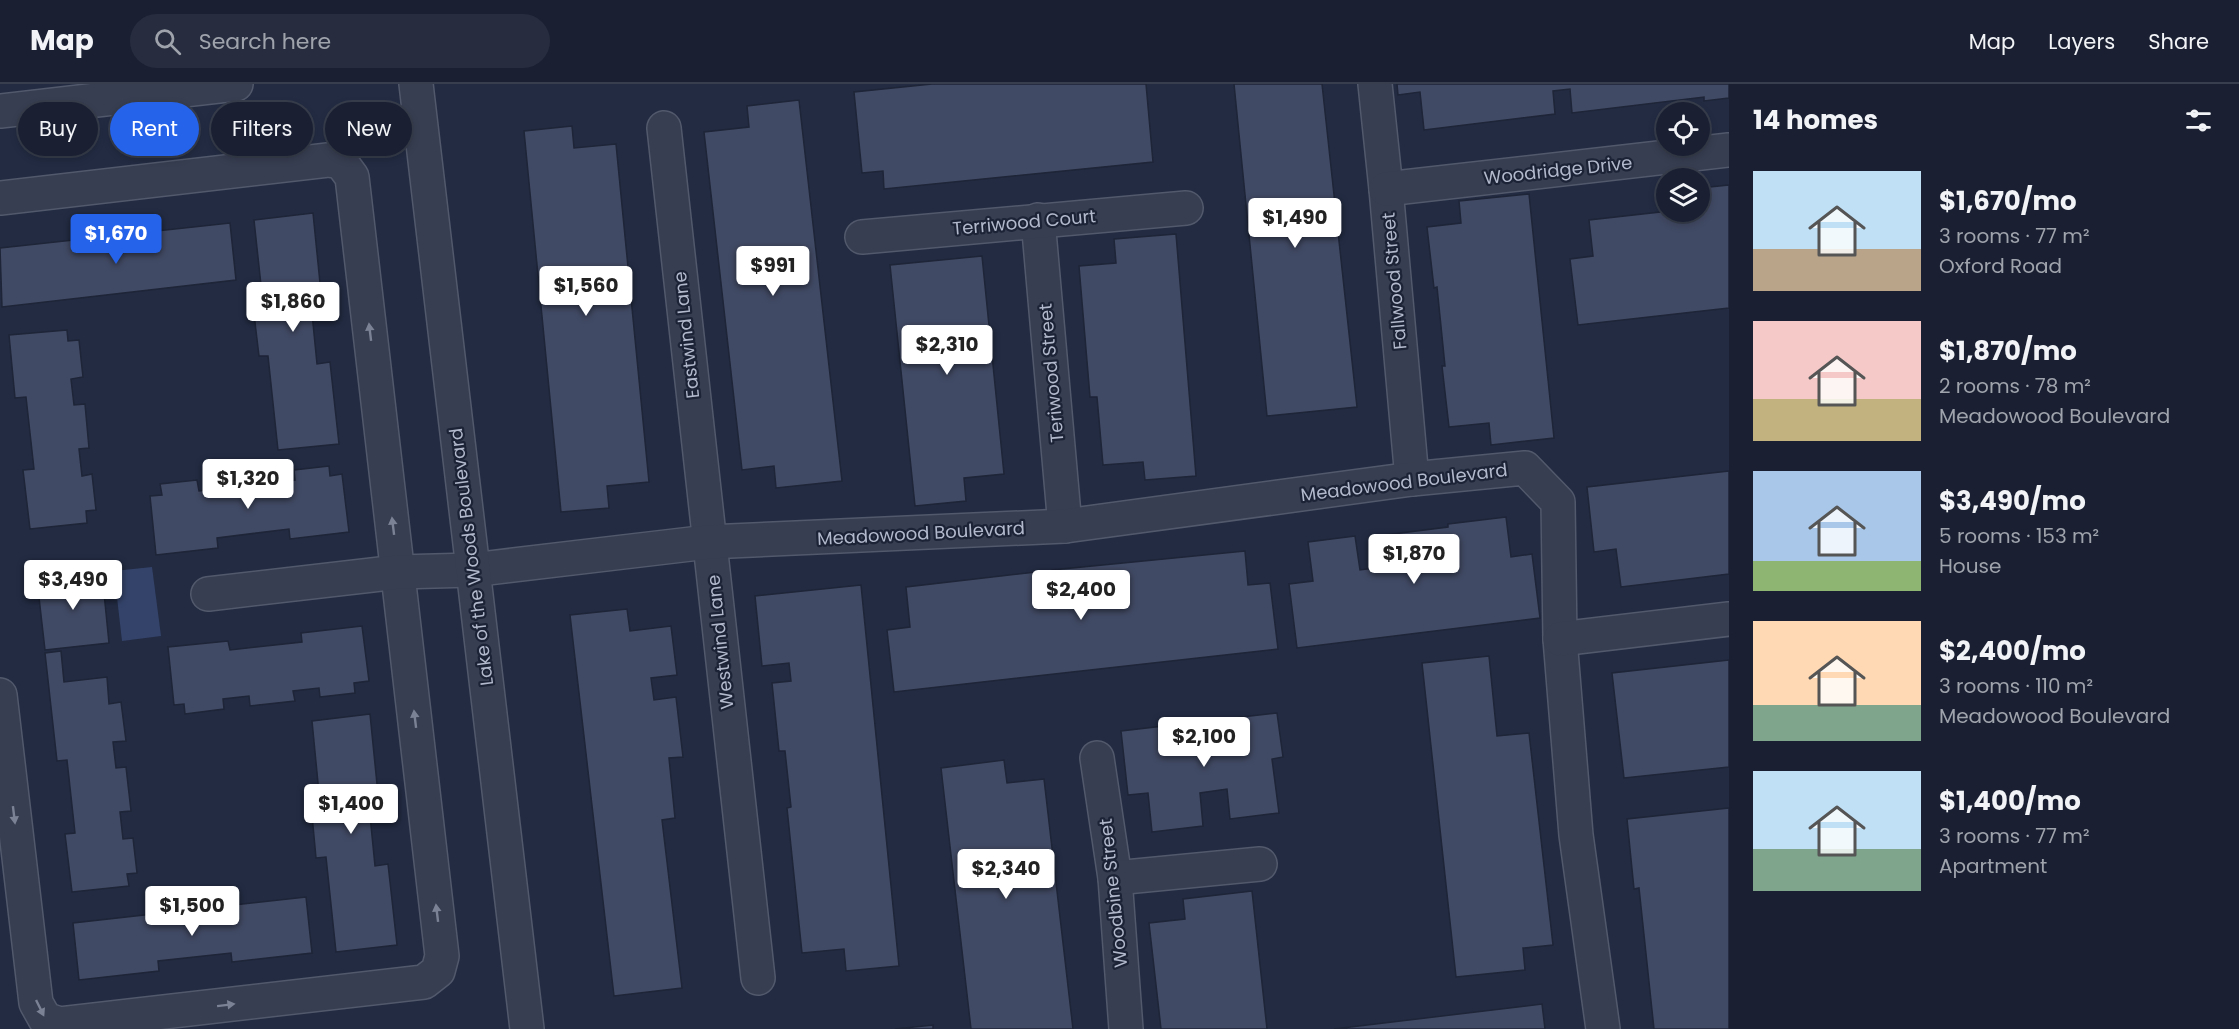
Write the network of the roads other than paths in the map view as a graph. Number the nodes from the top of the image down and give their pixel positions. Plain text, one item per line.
1 (236, 84) edge
2 (416, 84) edge
3 (1375, 84) edge
4 (120, 90) edge
5 (0, 111) edge
6 (664, 128) dead end
7 (1729, 150) edge
8 (1386, 189) junction
9 (0, 198) edge
10 (1186, 208) dead end
11 (1038, 220) junction
12 (862, 237) dead end
13 (1412, 479) junction
14 (1065, 526) junction
15 (708, 542) junction
16 (472, 570) junction
17 (398, 572) junction
18 (208, 594) dead end
19 (1729, 619) edge
20 (1560, 639) junction
21 (0, 695) edge
22 (1097, 758) dead end
23 (1260, 864) dead end
24 (1114, 878) junction
25 (758, 978) dead end
26 (527, 1029) edge
27 (1126, 1029) edge
28 (1603, 1029) edge

1 - 4 street
2 - 16 street, Lake of the Woods Boulevard
3 - 8 street, Fallwood Street
4 - 5 street
6 - 15 street, Eastwind Lane
7 - 8 street, Woodridge Drive
8 - 13 street, Fallwood Street
17 -> 9 street
10 - 11 street, Terriwood Court
11 - 12 street, Terriwood Court
11 - 14 street, Teriwood Street
13 - 14 street, Meadowood Boulevard
13 - 20 street, Meadowood Boulevard
14 - 15 street, Meadowood Boulevard
15 - 16 street
15 - 25 street, Westwind Lane
16 - 17 street
16 - 26 street, Lake of the Woods Boulevard
17 - 18 street
21 -> 17 street
19 - 20 street
20 - 28 street, Meadowood Boulevard
22 - 24 street, Woodbine Street
23 - 24 street
24 - 27 street, Woodbine Street

